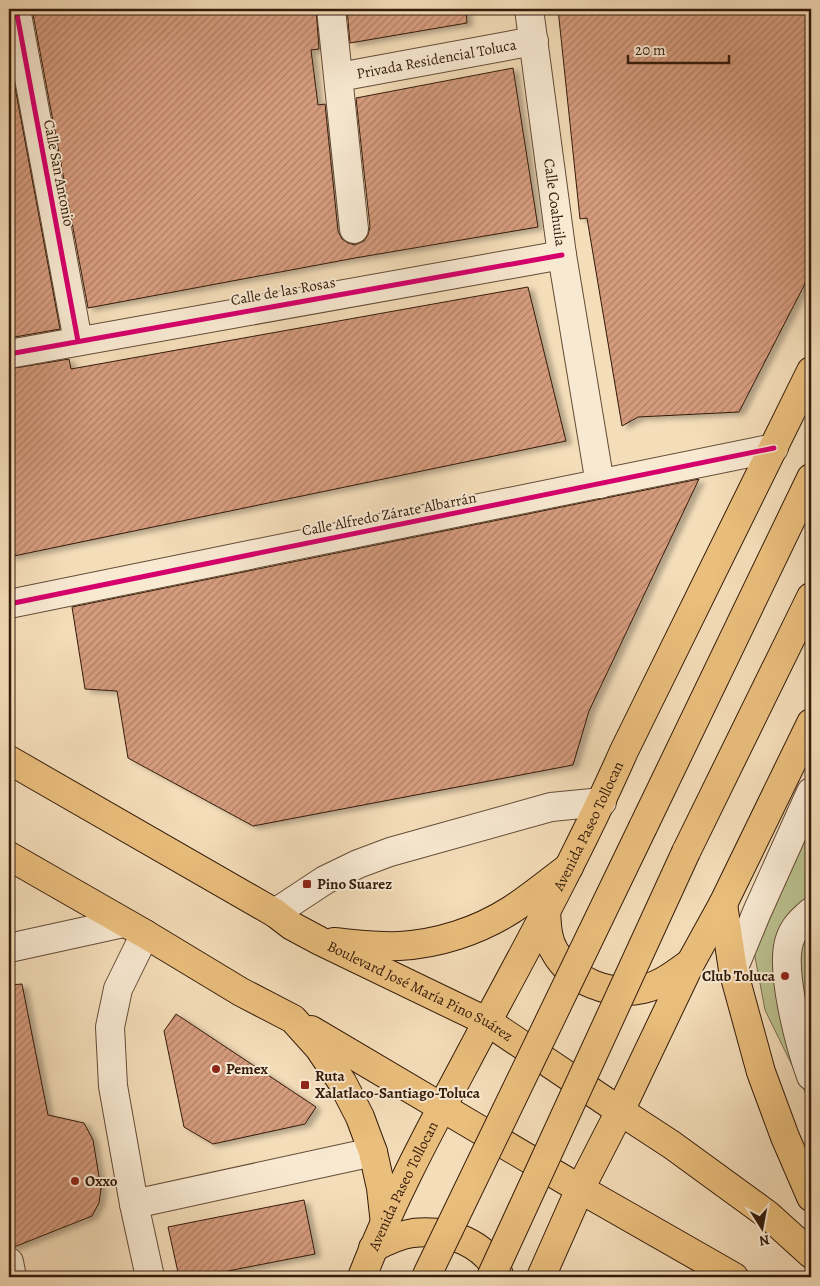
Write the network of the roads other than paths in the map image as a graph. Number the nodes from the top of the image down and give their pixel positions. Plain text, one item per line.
1 (16, 9) edge
2 (331, 9) edge
3 (529, 9) edge
4 (534, 41) junction
5 (339, 77) junction
6 (354, 229) dead end
7 (562, 255) junction
8 (78, 341) junction
9 (9, 354) edge
10 (811, 371) edge
11 (774, 448) junction
12 (811, 478) edge
13 (600, 484) junction
14 (811, 597) edge
15 (9, 604) edge
16 (811, 723) edge
17 (9, 760) edge
18 (811, 792) edge
19 (602, 802) junction
20 (9, 856) edge
21 (569, 867) junction
22 (723, 904) junction
23 (546, 911) junction
24 (811, 912) edge
25 (276, 913) junction
26 (134, 928) junction
27 (320, 941) junction
28 (9, 948) edge
29 (691, 962) junction
30 (733, 970) junction
31 (293, 1019) junction
32 (488, 1022) junction
33 (811, 1076) edge
34 (441, 1108) junction
35 (620, 1111) junction
36 (372, 1152) junction
37 (580, 1189) junction
38 (811, 1198) edge
39 (134, 1204) junction
40 (385, 1224) junction
41 (373, 1248) junction
42 (811, 1254) edge
43 (9, 1262) edge
44 (12, 1277) edge
45 (150, 1277) edge
46 (362, 1277) edge
47 (426, 1277) edge
48 (491, 1277) edge
49 (500, 1277) edge
50 (541, 1277) edge
51 (734, 1277) edge

1 - 8 street, Calle San Antonio
2 - 5 street, Privada Residencial Toluca
3 - 4 street, Calle Coahuila
4 - 5 street, Privada Residencial Toluca
4 - 7 street, Calle Coahuila
5 - 6 street, Privada Residencial Toluca
7 - 8 street, Calle de las Rosas
7 - 13 street, Calle Coahuila
8 - 9 street, Calle de las Rosas
10 - 11 main road, Avenida Paseo Tollocan
11 - 13 street, Calle Alfredo Zárate Albarrán
11 - 19 main road, Avenida Paseo Tollocan
12 - 47 main road, bridge
13 - 15 street, Calle Alfredo Zárate Albarrán
14 - 48 main road, bridge
16 - 22 main road
17 - 25 main road, Boulevard José María Pino Suárez
18 - 30 street
19 - 21 main road, Avenida Paseo Tollocan
19 - 25 street
20 - 26 main road
21 - 23 main road, Avenida Paseo Tollocan
21 - 27 main road
22 - 29 main road
22 - 30 main road
23 - 29 main road
23 - 32 main road, Avenida Paseo Tollocan
24 - 33 street
25 - 27 main road, Boulevard José María Pino Suárez
26 - 28 street
26 - 31 main road
26 - 39 street
27 - 32 main road, Boulevard José María Pino Suárez
29 - 35 main road
30 - 38 main road
31 - 34 main road
31 - 36 main road
32 - 34 main road, Avenida Paseo Tollocan
32 - 35 main road, Boulevard José María Pino Suárez
34 - 37 main road
34 - 40 main road, Avenida Paseo Tollocan
35 - 37 main road
35 - 42 main road, Boulevard José María Pino Suárez
36 - 39 street
36 - 40 main road
37 - 50 main road
37 - 51 main road
39 - 45 street
40 - 41 main road, Avenida Paseo Tollocan
41 - 46 main road, Avenida Paseo Tollocan
41 - 49 main road
43 - 44 street

